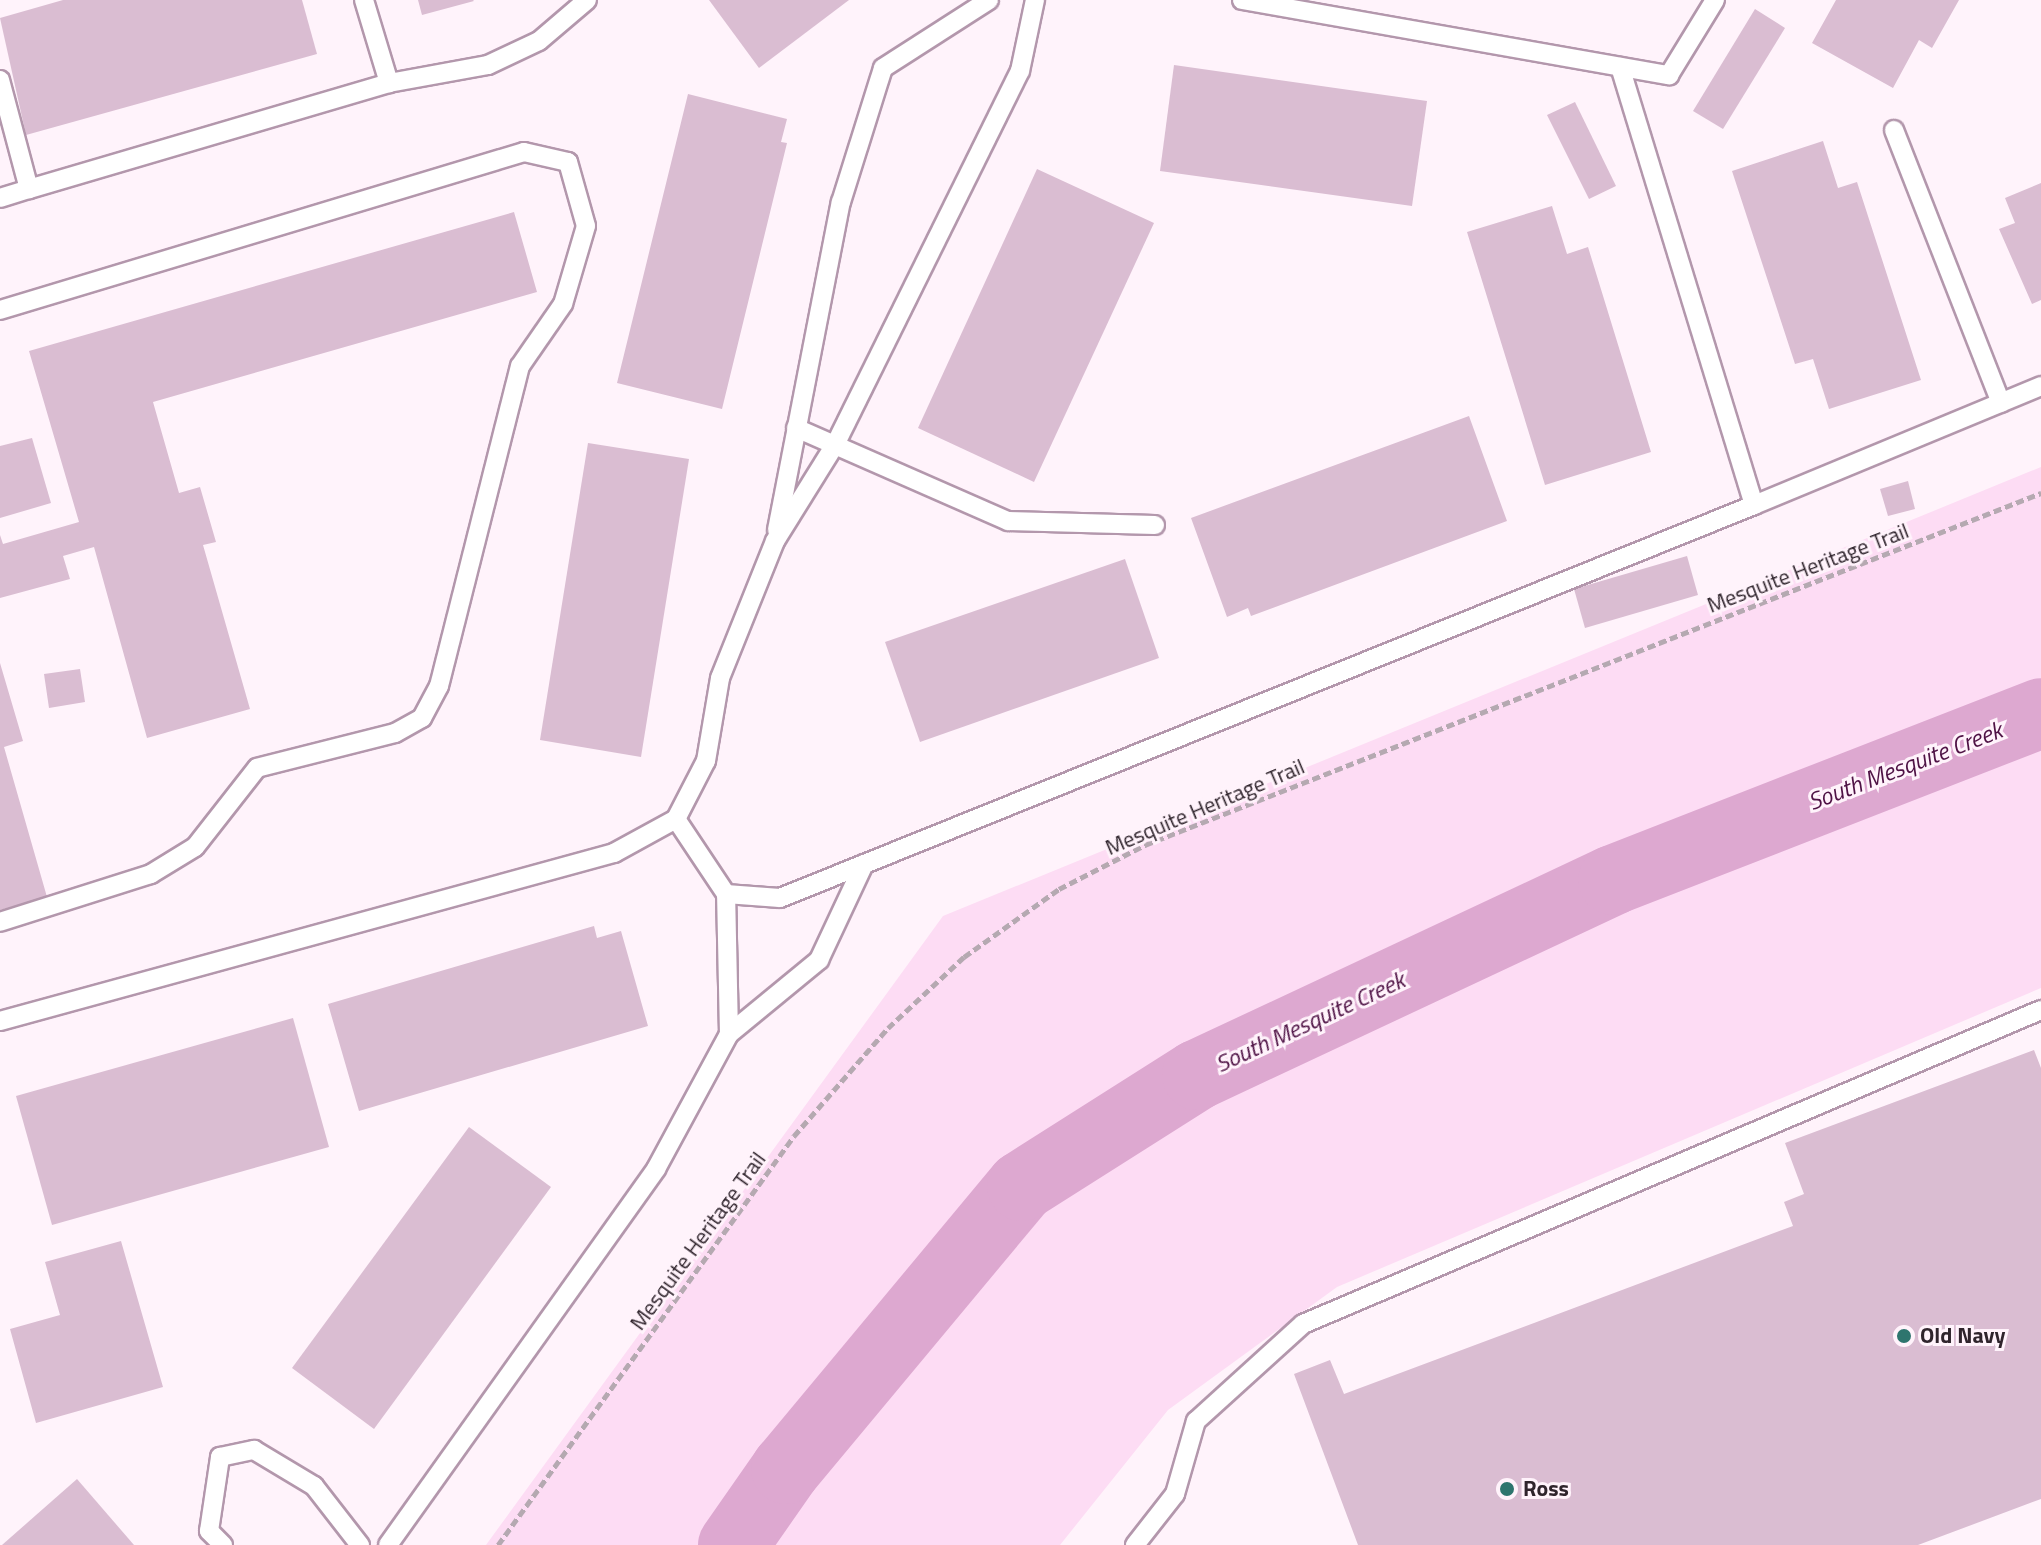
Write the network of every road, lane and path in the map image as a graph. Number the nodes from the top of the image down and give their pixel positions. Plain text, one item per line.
1 (364, 0) edge
2 (587, 0) edge
3 (989, 0) edge
4 (1035, 0) edge
5 (1242, 0) edge
6 (1715, 0) edge
7 (1620, 67) junction
8 (0, 80) edge
9 (389, 83) junction
10 (1894, 130) dead end
11 (29, 189) junction
12 (0, 198) edge
13 (0, 310) edge
14 (2041, 386) edge
15 (2001, 403) junction
16 (796, 428) junction
17 (836, 443) junction
18 (2041, 493) edge
19 (1754, 505) junction
20 (1155, 525) dead end
21 (775, 541) junction
22 (676, 819) junction
23 (864, 864) junction
24 (726, 894) junction
25 (0, 922) edge
26 (2041, 1010) edge
27 (0, 1021) edge
28 (729, 1034) junction
29 (223, 1545) edge
30 (360, 1545) edge
31 (388, 1545) edge
32 (498, 1545) edge
33 (1135, 1545) edge

1 - 9 lane
2 - 9 lane
3 - 16 lane
4 - 17 lane
5 - 7 lane
6 - 7 lane
7 - 19 lane
8 - 11 lane
9 - 11 lane
10 - 15 lane
11 - 12 lane
13 - 25 lane
14 - 15 lane
15 - 19 lane
16 - 17 lane
16 - 21 lane
17 - 20 lane
17 - 21 lane
18 - 32 path, Mesquite Heritage Trail
19 - 23 lane
21 - 22 lane
22 - 24 lane
22 - 27 lane
23 - 24 lane
23 - 28 lane
24 - 28 lane
26 - 33 lane
28 - 31 lane
29 - 30 lane

